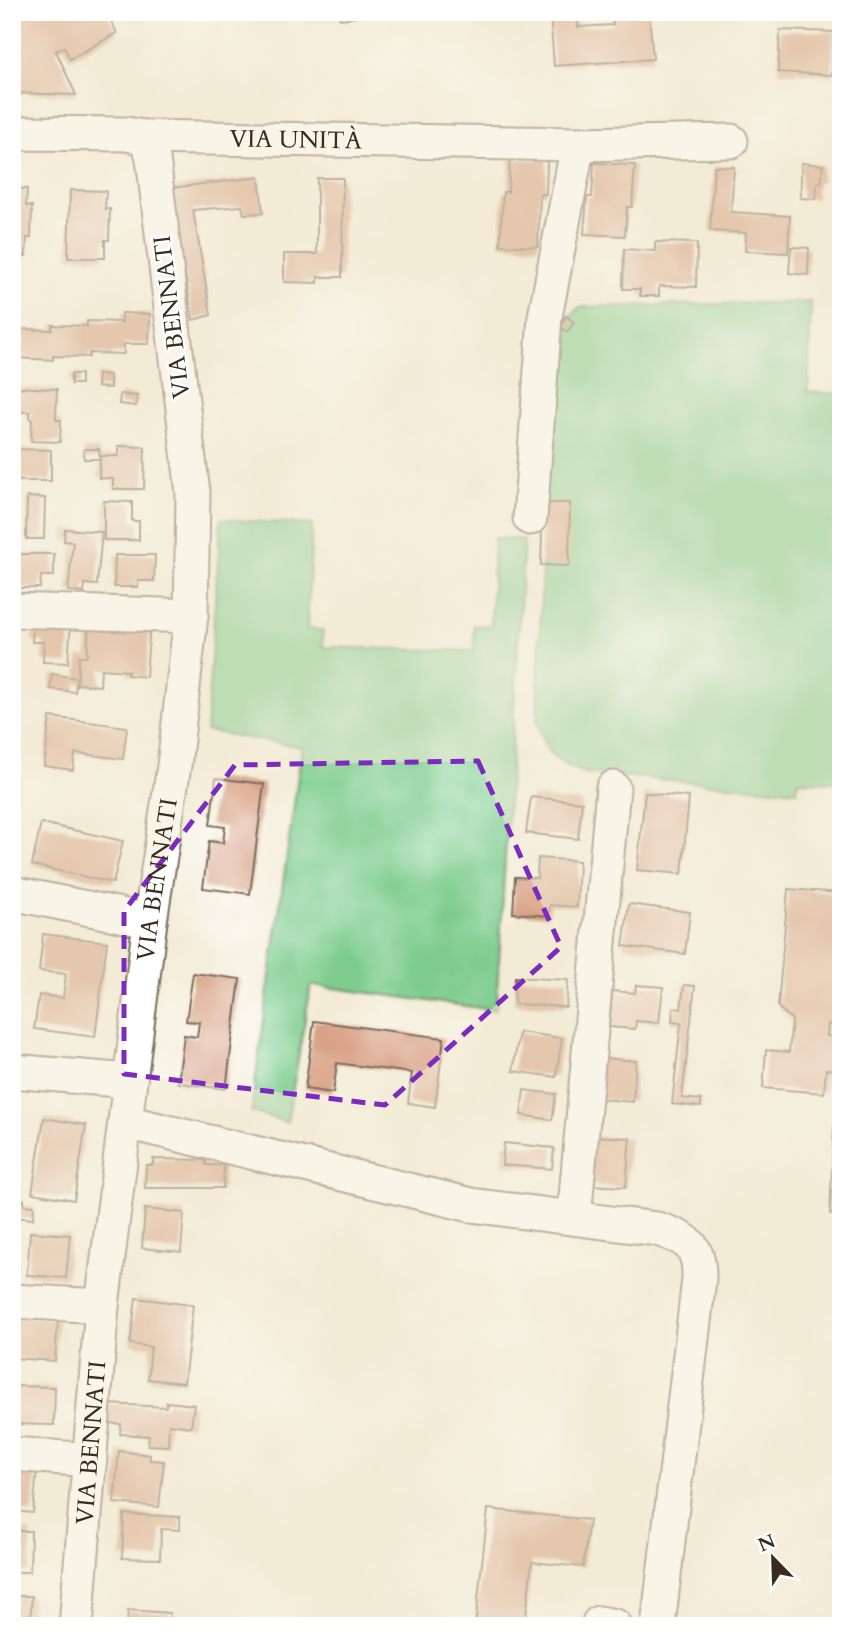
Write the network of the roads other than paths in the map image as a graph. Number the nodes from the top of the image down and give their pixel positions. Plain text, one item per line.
1 (12, 133) edge
2 (143, 137) junction
3 (732, 141) dead end
4 (578, 144) junction
5 (530, 518) dead end
6 (12, 610) edge
7 (191, 616) junction
8 (613, 788) dead end
9 (12, 893) edge
10 (150, 921) junction
11 (12, 1070) edge
12 (129, 1081) junction
13 (126, 1122) junction
14 (574, 1218) junction
15 (12, 1301) edge
16 (102, 1306) junction
17 (12, 1454) edge
18 (90, 1460) junction
19 (76, 1626) edge
20 (658, 1626) edge

1 - 2 street, VIA UNITÀ
2 - 4 street, VIA UNITÀ
2 - 7 street, VIA BENNATI
3 - 4 street, VIA UNITÀ
4 - 5 street
6 - 7 street
7 - 10 street, VIA BENNATI
8 - 14 street
9 - 10 street
10 - 12 street, VIA BENNATI
11 - 12 street
12 - 13 street, VIA BENNATI
13 - 14 street
13 - 16 street, VIA BENNATI
14 - 20 street
15 - 16 street
16 - 18 street, VIA BENNATI
17 - 18 street
18 - 19 street, VIA BENNATI

